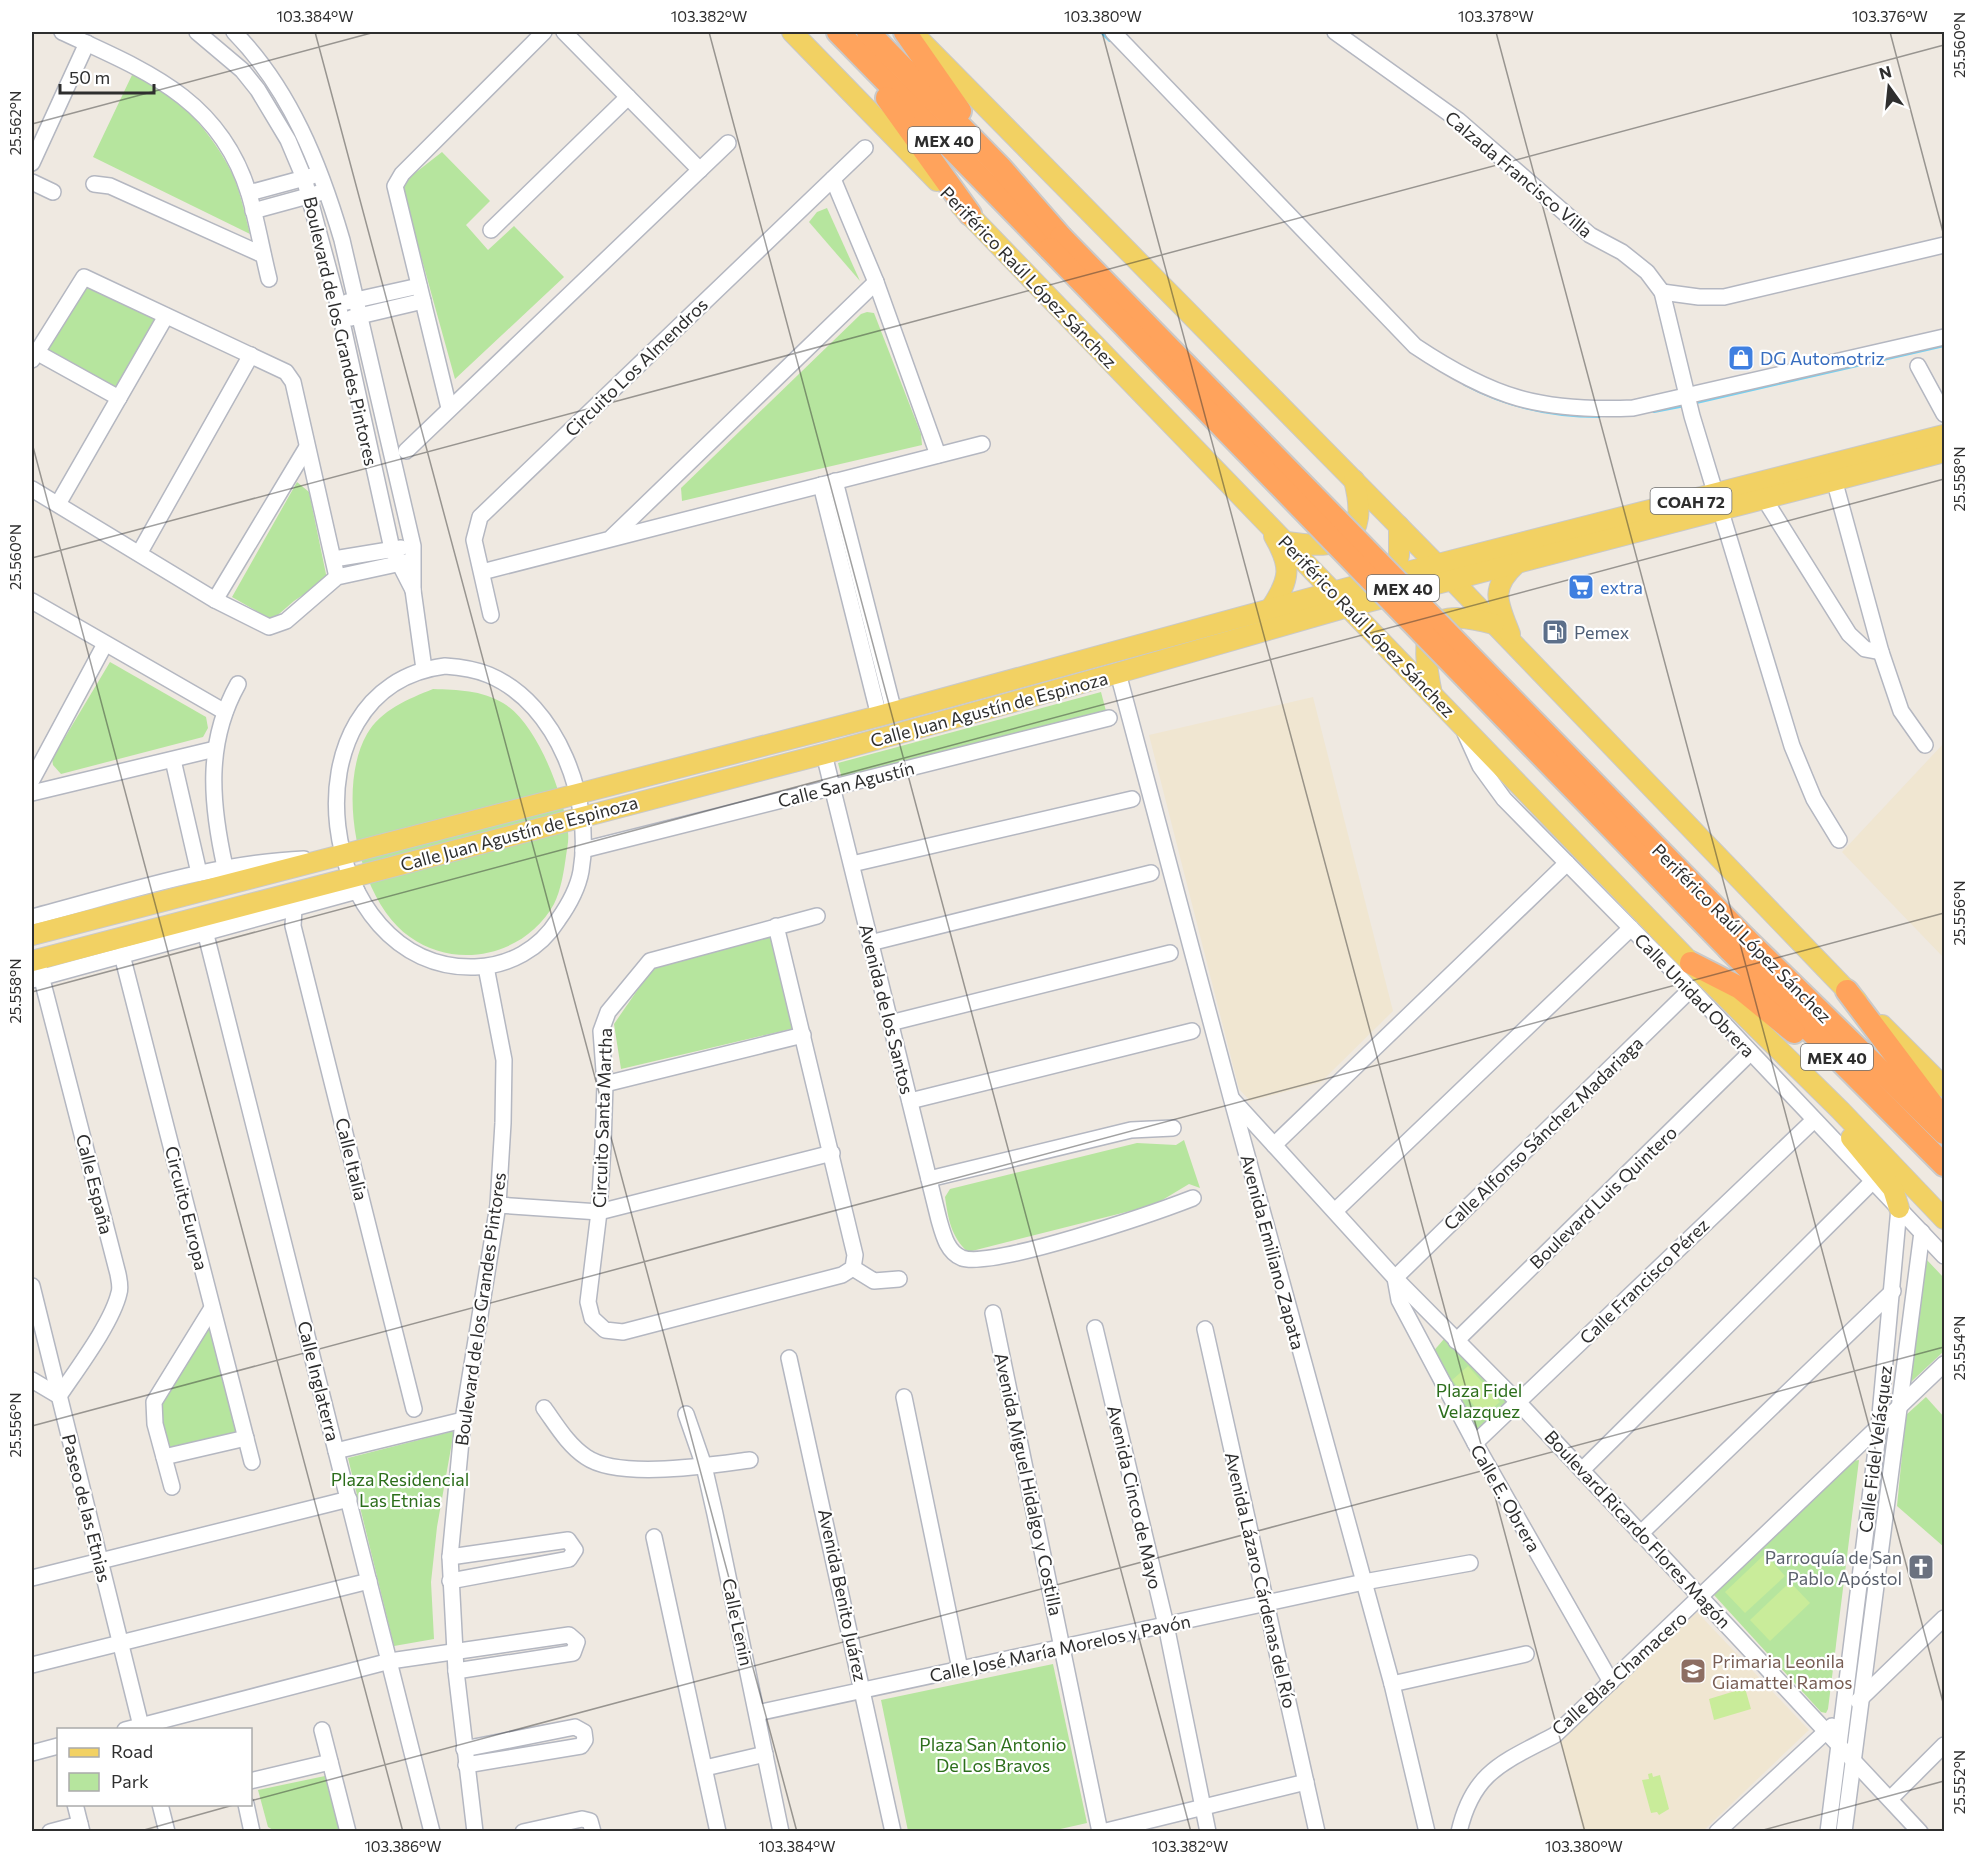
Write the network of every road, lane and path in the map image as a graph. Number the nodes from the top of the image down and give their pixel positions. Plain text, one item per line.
1 (62, 32) edge
2 (197, 32) edge
3 (234, 32) edge
4 (564, 32) edge
5 (792, 32) edge
6 (838, 32) edge
7 (868, 32) edge
8 (905, 32) edge
9 (912, 32) edge
10 (1113, 32) edge
11 (1335, 32) edge
12 (541, 33) edge
13 (87, 43) junction
14 (628, 97) junction
15 (728, 143) dead end
16 (865, 148) dead end
17 (32, 164) edge
18 (1001, 168) junction
19 (700, 170) junction
20 (321, 174) junction
21 (304, 178) junction
22 (832, 178) junction
23 (32, 182) edge
24 (94, 184) dead end
25 (328, 191) junction
26 (53, 192) dead end
27 (249, 193) junction
28 (310, 196) junction
29 (253, 211) junction
30 (970, 214) junction
31 (491, 230) dead end
32 (1055, 243) junction
33 (1944, 245) edge
34 (263, 255) junction
35 (268, 279) dead end
36 (876, 282) junction
37 (420, 285) junction
38 (1662, 292) junction
39 (356, 300) junction
40 (423, 301) junction
41 (338, 304) junction
42 (166, 316) junction
43 (360, 316) junction
44 (342, 321) junction
45 (1944, 337) edge
46 (251, 355) junction
47 (34, 356) edge
48 (1918, 366) dead end
49 (119, 398) junction
50 (1687, 399) junction
51 (449, 408) junction
52 (1944, 414) edge
53 (1944, 435) edge
54 (982, 444) dead end
55 (307, 447) junction
56 (406, 451) dead end
57 (1944, 452) edge
58 (938, 455) junction
59 (1832, 473) junction
60 (1354, 480) junction
61 (828, 483) junction
62 (32, 489) edge
63 (1760, 491) junction
64 (1720, 502) junction
65 (58, 504) junction
66 (1267, 523) junction
67 (1399, 526) junction
68 (610, 539) junction
69 (1286, 542) junction
70 (140, 552) junction
71 (413, 553) junction
72 (394, 557) junction
73 (334, 559) junction
74 (1437, 564) junction
75 (1516, 564) junction
76 (482, 572) junction
77 (1395, 574) junction
78 (337, 577) junction
79 (1453, 581) junction
80 (413, 590) junction
81 (1333, 591) junction
82 (215, 600) junction
83 (32, 601) edge
84 (1348, 607) junction
85 (1271, 608) junction
86 (491, 615) dead end
87 (1494, 624) junction
88 (105, 644) junction
89 (1140, 644) junction
90 (1515, 645) junction
91 (1881, 652) junction
92 (1079, 661) junction
93 (424, 669) junction
94 (1118, 674) junction
95 (238, 684) dead end
96 (1432, 694) junction
97 (225, 712) junction
98 (886, 714) junction
99 (1109, 718) dead end
100 (1462, 725) junction
101 (1925, 745) dead end
102 (215, 749) junction
103 (824, 754) junction
104 (173, 760) junction
105 (32, 780) edge
106 (833, 787) junction
107 (32, 793) edge
108 (577, 796) junction
109 (1132, 799) dead end
110 (581, 816) junction
111 (1839, 840) dead end
112 (583, 850) junction
113 (337, 856) junction
114 (1567, 862) junction
115 (852, 864) junction
116 (225, 867) junction
117 (199, 873) junction
118 (1151, 873) dead end
119 (353, 884) junction
120 (294, 908) junction
121 (817, 916) dead end
122 (32, 917) edge
123 (776, 926) junction
124 (1631, 928) junction
125 (205, 931) junction
126 (32, 934) edge
127 (870, 943) junction
128 (1737, 944) junction
129 (1170, 953) dead end
130 (122, 955) junction
131 (1691, 963) junction
132 (486, 967) junction
133 (35, 969) edge
134 (1691, 989) junction
135 (1847, 991) junction
136 (890, 1023) junction
137 (1192, 1031) dead end
138 (803, 1035) junction
139 (1750, 1053) junction
140 (605, 1084) junction
141 (1944, 1087) edge
142 (1231, 1097) junction
143 (910, 1101) junction
144 (1887, 1107) junction
145 (1840, 1110) junction
146 (1814, 1120) junction
147 (1944, 1121) edge
148 (1173, 1128) dead end
149 (1944, 1133) edge
150 (1274, 1145) junction
151 (832, 1153) junction
152 (1944, 1165) edge
153 (929, 1179) junction
154 (1873, 1181) junction
155 (1193, 1198) dead end
156 (498, 1205) junction
157 (1899, 1208) junction
158 (1336, 1210) junction
159 (599, 1212) junction
160 (1944, 1218) edge
161 (1922, 1232) junction
162 (1944, 1256) edge
163 (853, 1268) junction
164 (1395, 1278) junction
165 (899, 1279) dead end
166 (32, 1286) edge
167 (1893, 1291) junction
168 (212, 1308) junction
169 (993, 1312) dead end
170 (1095, 1328) dead end
171 (1205, 1329) dead end
172 (1456, 1341) junction
173 (789, 1358) dead end
174 (1944, 1364) edge
175 (32, 1380) edge
176 (59, 1396) junction
177 (904, 1397) dead end
178 (1518, 1402) junction
179 (544, 1408) dead end
180 (1898, 1408) junction
181 (414, 1409) dead end
182 (686, 1414) dead end
183 (463, 1420) junction
184 (1879, 1426) junction
185 (246, 1438) junction
186 (1475, 1443) junction
187 (336, 1451) junction
188 (164, 1458) junction
189 (750, 1460) dead end
190 (252, 1462) dead end
191 (704, 1467) junction
192 (1582, 1470) junction
193 (172, 1487) dead end
194 (349, 1499) junction
195 (1640, 1534) junction
196 (654, 1537) dead end
197 (450, 1557) junction
198 (100, 1561) junction
199 (1470, 1563) dead end
200 (32, 1578) edge
201 (369, 1581) junction
202 (450, 1581) junction
203 (1364, 1582) junction
204 (1702, 1598) junction
205 (1266, 1604) junction
206 (1944, 1618) edge
207 (1166, 1625) junction
208 (120, 1643) junction
209 (1063, 1647) junction
210 (455, 1651) junction
211 (1526, 1654) dead end
212 (390, 1661) junction
213 (32, 1665) edge
214 (960, 1670) junction
215 (456, 1671) junction
216 (1611, 1682) junction
217 (1392, 1684) junction
218 (864, 1689) junction
219 (1859, 1700) junction
220 (757, 1713) junction
221 (1842, 1717) junction
222 (142, 1727) edge
223 (322, 1730) dead end
224 (1826, 1731) junction
225 (1944, 1745) edge
226 (57, 1746) edge
227 (1840, 1747) junction
228 (464, 1749) junction
229 (32, 1753) edge
230 (765, 1754) junction
231 (1852, 1759) junction
232 (330, 1762) junction
233 (466, 1765) junction
234 (705, 1768) junction
235 (252, 1781) edge
236 (1305, 1782) junction
237 (1890, 1799) junction
238 (76, 1806) edge
239 (160, 1806) edge
240 (246, 1806) edge
241 (1203, 1806) junction
242 (81, 1828) edge
243 (50, 1832) edge
244 (167, 1832) edge
245 (252, 1832) edge
246 (348, 1832) edge
247 (432, 1832) edge
248 (475, 1832) edge
249 (523, 1832) edge
250 (593, 1832) edge
251 (718, 1832) edge
252 (782, 1832) edge
253 (893, 1832) edge
254 (1101, 1832) edge
255 (1208, 1832) edge
256 (1317, 1832) edge
257 (1427, 1832) edge
258 (1459, 1832) edge
259 (1717, 1832) edge
260 (1828, 1832) edge
261 (1844, 1832) edge
262 (1920, 1832) edge

1 - 13 street
2 - 21 street, Boulevard de los Grandes Pintores
3 - 20 street, Boulevard de los Grandes Pintores
4 - 14 street
5 - 30 main road, Periférico Raúl López Sánchez
6 - 30 highway
6 - 32 highway, Periférico Raúl López Sánchez / MEX 40
7 - 18 highway, Periférico Raúl López Sánchez / MEX 40
8 - 18 highway
9 - 60 main road
10 - 50 street
11 - 38 street, Calzada Francisco Villa
12 - 37 street
13 - 17 street
13 - 27 street
14 - 19 street
14 - 31 street
15 - 19 street
16 - 22 street, Circuito Los Almendros
18 - 32 highway, Periférico Raúl López Sánchez / MEX 40
19 - 51 street
20 - 21 street
20 - 25 street, Boulevard de los Grandes Pintores
21 - 27 street
21 - 28 street, Boulevard de los Grandes Pintores
22 - 36 street
22 - 76 street, Circuito Los Almendros
23 - 26 street
24 - 34 street
25 - 28 street
25 - 39 street, Boulevard de los Grandes Pintores
27 - 29 street
28 - 29 street
28 - 41 street, Boulevard de los Grandes Pintores
29 - 34 street
30 - 66 main road, Periférico Raúl López Sánchez
32 - 128 highway, Periférico Raúl López Sánchez / MEX 40, bridge
33 - 38 street
34 - 35 street
36 - 58 street
36 - 68 street
37 - 39 street
37 - 40 street
38 - 50 street, Calzada Francisco Villa
39 - 41 street
39 - 43 street, Boulevard de los Grandes Pintores
40 - 43 street
40 - 51 street
41 - 44 street, Boulevard de los Grandes Pintores
42 - 46 street
42 - 47 street
42 - 49 street
43 - 44 street
43 - 71 street, Boulevard de los Grandes Pintores
44 - 72 street, Boulevard de los Grandes Pintores
45 - 50 street
46 - 55 street
46 - 70 street
47 - 49 street
48 - 52 street
49 - 65 street
50 - 64 street, Calzada Francisco Villa
51 - 56 street
53 - 59 main road, Calle Juan Agustín de Espinoza / COAH 72
54 - 58 street
55 - 73 street
55 - 82 street
57 - 59 main road, Calle Juan Agustín de Espinoza / COAH 72
58 - 61 street
59 - 63 main road, Calle Juan Agustín de Espinoza / COAH 72
59 - 91 street
60 - 67 main road
60 - 69 main road
61 - 68 street
61 - 98 street
62 - 65 street
63 - 64 main road, Calle Juan Agustín de Espinoza / COAH 72
63 - 91 street
64 - 74 main road, Calle Juan Agustín de Espinoza / COAH 72
64 - 75 main road, Calle Juan Agustín de Espinoza / COAH 72
64 - 111 street, Calzada Francisco Villa
65 - 70 street
66 - 69 main road, Periférico Raúl López Sánchez
66 - 85 main road
67 - 74 main road
67 - 77 main road
68 - 76 street
69 - 81 main road, Periférico Raúl López Sánchez
70 - 82 street
71 - 72 street
71 - 80 street, Boulevard de los Grandes Pintores
72 - 73 street
72 - 78 street
72 - 80 street, Boulevard de los Grandes Pintores
73 - 78 street
74 - 77 main road, Calle Juan Agustín de Espinoza / COAH 72
74 - 79 main road
75 - 79 main road, Calle Juan Agustín de Espinoza / COAH 72
75 - 90 main road
76 - 86 street, Circuito Los Almendros
77 - 81 main road, Calle Juan Agustín de Espinoza / COAH 72
78 - 82 street
79 - 84 main road, Calle Juan Agustín de Espinoza / COAH 72
79 - 87 main road
80 - 93 street, Boulevard de los Grandes Pintores
81 - 84 main road, Periférico Raúl López Sánchez
81 - 85 main road, Calle Juan Agustín de Espinoza
83 - 88 street
84 - 94 main road, Calle Juan Agustín de Espinoza
84 - 96 main road, Periférico Raúl López Sánchez
85 - 89 main road, Calle Juan Agustín de Espinoza
87 - 90 main road
87 - 96 main road
88 - 97 street
88 - 105 street
89 - 92 main road, Calle Juan Agustín de Espinoza
89 - 94 main road
90 - 135 main road
91 - 101 street
92 - 94 main road
92 - 98 main road, Calle Juan Agustín de Espinoza
93 - 108 street
93 - 113 street
94 - 103 main road, Calle Juan Agustín de Espinoza
94 - 142 street, Avenida Emiliano Zapata
95 - 97 street
96 - 100 main road, Periférico Raúl López Sánchez
97 - 102 street
98 - 108 main road, Calle Juan Agustín de Espinoza
99 - 106 street, Calle San Agustín
100 - 114 street, Calle Unidad Obrera
100 - 131 main road, Periférico Raúl López Sánchez
102 - 104 street
102 - 116 street
103 - 106 street, Avenida de los Santos
103 - 110 main road, Calle Juan Agustín de Espinoza
104 - 107 street
104 - 117 street
106 - 112 street, Calle San Agustín
106 - 115 street, Avenida de los Santos
108 - 110 street
108 - 113 main road, Calle Juan Agustín de Espinoza
109 - 115 street
110 - 112 street
110 - 119 main road, Calle Juan Agustín de Espinoza
112 - 132 street
113 - 116 street
113 - 119 street
113 - 126 main road, Calle Juan Agustín de Espinoza
114 - 124 street, Calle Unidad Obrera
114 - 150 street
115 - 127 street, Avenida de los Santos
116 - 117 street
117 - 122 street
118 - 127 street
119 - 120 street
119 - 132 street
119 - 133 main road, Calle Juan Agustín de Espinoza
120 - 125 street
120 - 181 street, Calle Italia
121 - 123 street, Circuito Santa Martha
123 - 138 street
123 - 140 street, Circuito Santa Martha
124 - 134 street, Calle Unidad Obrera
124 - 158 street
125 - 130 street
125 - 187 street, Calle Inglaterra
127 - 136 street, Avenida de los Santos
128 - 144 highway, Periférico Raúl López Sánchez / MEX 40
128 - 149 highway, Periférico Raúl López Sánchez / MEX 40
129 - 136 street
130 - 133 street
130 - 168 street, Circuito Europa
131 - 144 highway
131 - 145 main road, Periférico Raúl López Sánchez
132 - 156 street, Boulevard de los Grandes Pintores
133 - 176 street, Calle España
134 - 139 street, Calle Unidad Obrera
134 - 164 street, Calle Alfonso Sánchez Madariaga
135 - 141 main road
135 - 147 highway
136 - 143 street, Avenida de los Santos
137 - 143 street
138 - 140 street
138 - 151 street
139 - 146 street, Calle Unidad Obrera
139 - 172 street, Boulevard Luis Quintero
140 - 159 street, Circuito Santa Martha
142 - 150 street, Boulevard Ricardo Flores Magón
142 - 203 street, Avenida Emiliano Zapata
143 - 153 street, Avenida de los Santos
144 - 152 highway, Periférico Raúl López Sánchez / MEX 40
145 - 157 main road
145 - 160 main road, Periférico Raúl López Sánchez
146 - 154 street, Calle Unidad Obrera
146 - 178 street, Calle Francisco Pérez
148 - 153 street
150 - 158 street, Boulevard Ricardo Flores Magón
151 - 159 street
151 - 163 street
153 - 155 street, Avenida de los Santos
154 - 157 street, Calle Unidad Obrera
154 - 192 street
156 - 159 street
156 - 183 street, Boulevard de los Grandes Pintores
157 - 161 street, Calle Unidad Obrera
157 - 167 street, Calle Fidel Velásquez
158 - 164 street, Boulevard Ricardo Flores Magón
159 - 163 street, Circuito Santa Martha
161 - 162 street, Calle Unidad Obrera
161 - 180 street, Calle Fidel Velásquez
163 - 165 street
164 - 172 street, Boulevard Ricardo Flores Magón
164 - 186 street, Calle E. Obrera
166 - 176 street, Paseo de las Etnias
167 - 184 street, Calle Fidel Velásquez
167 - 195 street
168 - 185 street, Circuito Europa
168 - 188 street
169 - 209 street, Avenida Miguel Hidalgo y Costilla
170 - 207 street, Avenida Cinco de Mayo
171 - 205 street, Avenida Lázaro Cárdenas del Río
172 - 178 street, Boulevard Ricardo Flores Magón
173 - 218 street, Avenida Benito Juárez
174 - 180 street, Calle Blas Chamacero
175 - 176 street
176 - 198 street, Paseo de las Etnias
177 - 214 street
178 - 186 street, Calle Francisco Pérez
178 - 192 street, Boulevard Ricardo Flores Magón
179 - 191 street
180 - 184 street, Calle Blas Chamacero
180 - 219 street, Calle Fidel Velásquez
182 - 191 street, Calle Lenin
183 - 187 street
183 - 197 street, Boulevard de los Grandes Pintores
184 - 204 street, Calle Blas Chamacero
184 - 221 street, Calle Fidel Velásquez
185 - 188 street
185 - 190 street, Circuito Europa
186 - 216 street, Calle E. Obrera
187 - 194 street, Calle Inglaterra
188 - 193 street
189 - 191 street
191 - 220 street, Calle Lenin
192 - 195 street, Boulevard Ricardo Flores Magón
194 - 198 street
194 - 201 street, Calle Inglaterra
195 - 204 street, Boulevard Ricardo Flores Magón
196 - 234 street
197 - 202 street, Boulevard de los Grandes Pintores
197 - 202 street
198 - 200 street
198 - 208 street, Paseo de las Etnias
199 - 203 street, Calle José María Morelos y Pavón
201 - 208 street
201 - 212 street, Calle Inglaterra
202 - 210 street, Boulevard de los Grandes Pintores
203 - 205 street, Calle José María Morelos y Pavón
203 - 217 street, Avenida Emiliano Zapata
204 - 216 street, Calle Blas Chamacero
204 - 224 street, Boulevard Ricardo Flores Magón
205 - 207 street, Calle José María Morelos y Pavón
205 - 236 street, Avenida Lázaro Cárdenas del Río
206 - 219 street
207 - 209 street, Calle José María Morelos y Pavón
207 - 241 street, Avenida Cinco de Mayo
208 - 213 street
208 - 222 street, Paseo de las Etnias
209 - 214 street, Calle José María Morelos y Pavón
209 - 254 street, Avenida Miguel Hidalgo y Costilla
210 - 212 street
210 - 215 street, Boulevard de los Grandes Pintores
210 - 215 street
211 - 217 street
212 - 222 street
212 - 247 street, Calle Inglaterra
214 - 218 street, Calle José María Morelos y Pavón
215 - 228 street, Boulevard de los Grandes Pintores
216 - 258 street, Calle Blas Chamacero
217 - 257 street, Avenida Emiliano Zapata
218 - 220 street, Calle José María Morelos y Pavón
218 - 253 street, Avenida Benito Juárez
219 - 221 street
219 - 231 street, Calle Fidel Velásquez
220 - 230 street, Calle Lenin
221 - 224 street
221 - 227 street, Calle Fidel Velásquez
223 - 232 street
224 - 227 street, Boulevard Ricardo Flores Magón
224 - 259 street
225 - 237 street
226 - 229 street
227 - 231 street, Boulevard Ricardo Flores Magón
227 - 260 street, Calle Fidel Velásquez
228 - 233 street, Boulevard de los Grandes Pintores
228 - 233 street
230 - 234 street
230 - 252 street, Calle Lenin
231 - 237 street, Boulevard Ricardo Flores Magón
231 - 261 street, Calle Fidel Velásquez
232 - 235 street
232 - 246 street
233 - 248 street, Boulevard de los Grandes Pintores
234 - 251 street
236 - 241 street
236 - 256 street, Avenida Lázaro Cárdenas del Río
237 - 262 street, Boulevard Ricardo Flores Magón
238 - 242 street
239 - 244 street
240 - 245 street
241 - 254 street
241 - 255 street, Avenida Cinco de Mayo
242 - 243 street
249 - 250 street

